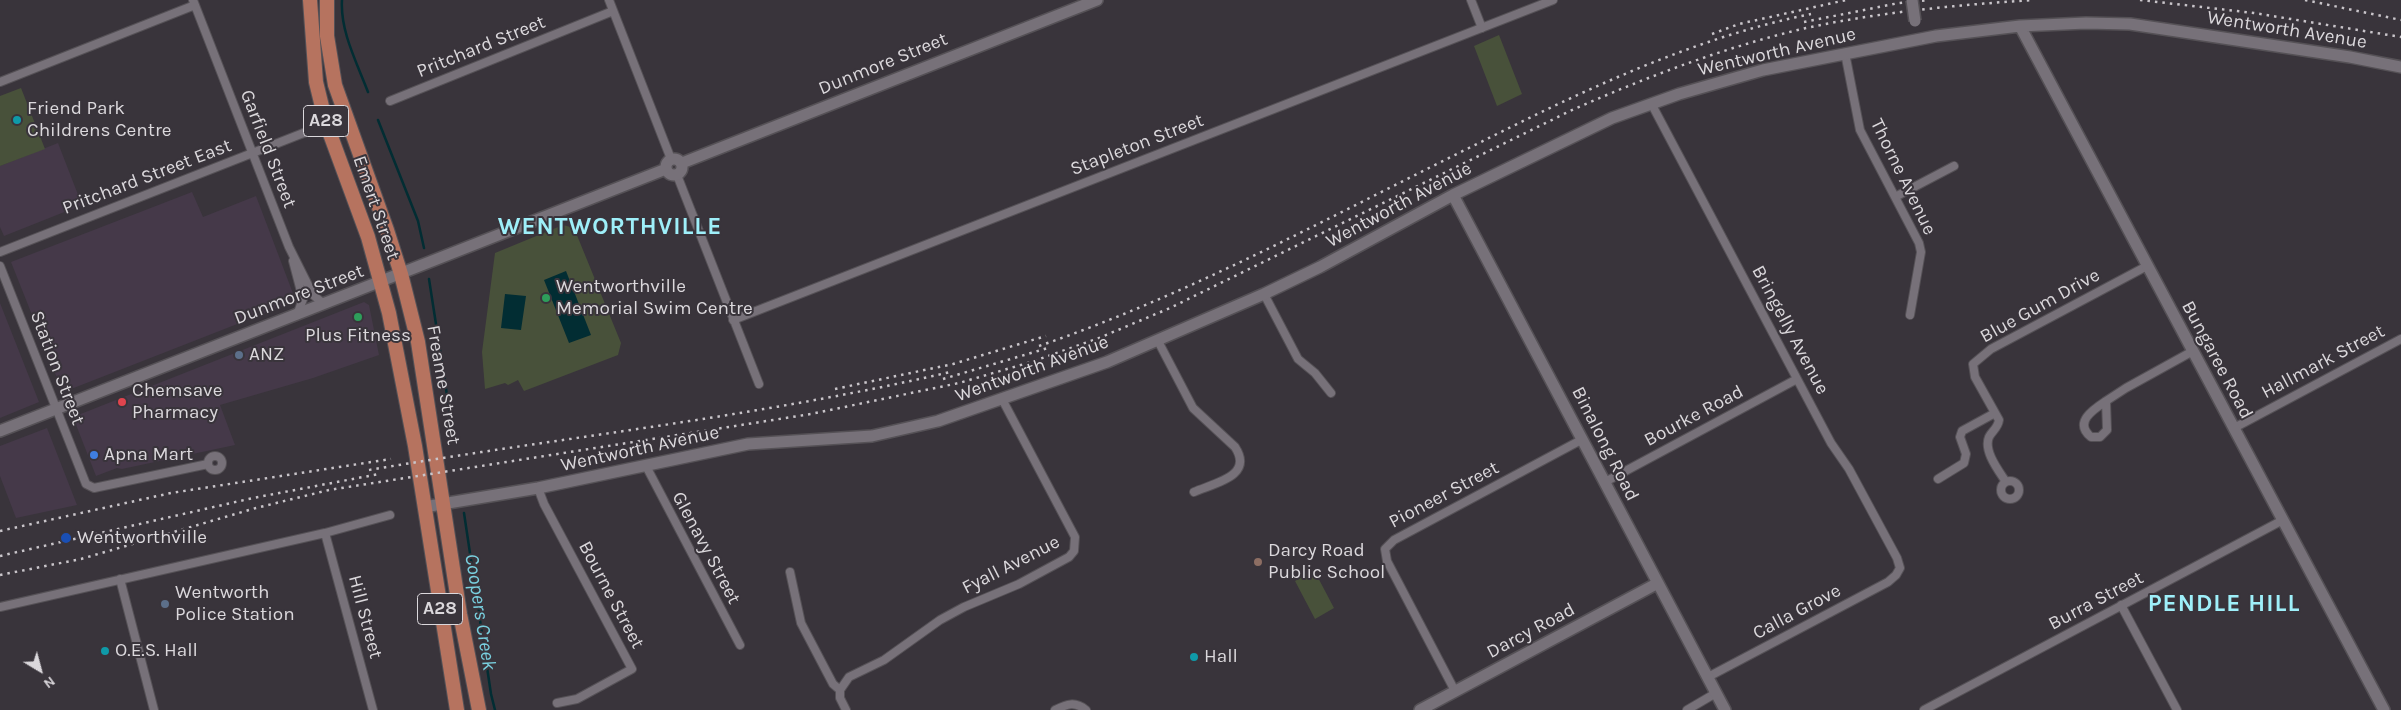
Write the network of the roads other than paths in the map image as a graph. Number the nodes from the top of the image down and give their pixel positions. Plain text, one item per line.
1 (310, 0) edge
2 (327, 0) edge
3 (609, 0) edge
4 (1097, 0) edge
5 (1471, 0) edge
6 (1553, 0) edge
7 (1912, 0) edge
8 (194, 2) edge
9 (613, 11) junction
10 (2020, 26) junction
11 (1482, 28) junction
12 (1918, 38) junction
13 (1845, 53) junction
14 (2401, 67) edge
15 (0, 82) edge
16 (390, 101) dead end
17 (1651, 103) junction
18 (306, 132) dead end
19 (252, 153) junction
20 (673, 164) junction
21 (1954, 166) dead end
22 (677, 175) joint
23 (1453, 195) junction
24 (1895, 197) junction
25 (289, 247) junction
26 (0, 252) edge
27 (0, 266) edge
28 (2148, 266) junction
29 (401, 274) junction
30 (381, 282) junction
31 (1264, 294) junction
32 (324, 304) junction
33 (296, 315) junction
34 (1910, 315) dead end
35 (733, 320) junction
36 (2401, 339) edge
37 (1158, 341) junction
38 (2193, 351) junction
39 (1798, 379) junction
40 (759, 384) dead end
41 (1330, 392) dead end
42 (1002, 399) junction
43 (2106, 401) junction
44 (55, 409) junction
45 (1995, 413) junction
46 (2234, 428) junction
47 (0, 431) edge
48 (1583, 439) junction
49 (208, 464) dead end
50 (646, 466) junction
51 (1938, 479) dead end
52 (1605, 482) junction
53 (2006, 482) dead end
54 (538, 488) junction
55 (1194, 492) dead end
56 (444, 503) junction
57 (424, 507) junction
58 (390, 515) dead end
59 (2283, 520) junction
60 (325, 533) junction
61 (790, 572) dead end
62 (1899, 572) joint
63 (120, 579) junction
64 (1658, 583) junction
65 (2122, 605) junction
66 (0, 607) edge
67 (740, 645) dead end
68 (1708, 677) junction
69 (840, 690) junction
70 (1456, 691) junction
71 (1716, 692) junction
72 (557, 703) dead end
73 (154, 710) edge
74 (373, 710) edge
75 (457, 710) edge
76 (479, 710) edge
77 (846, 710) edge
78 (1055, 710) edge
79 (1086, 710) edge
80 (1420, 710) edge
81 (1686, 710) edge
82 (1725, 710) edge
83 (1924, 710) edge
84 (2177, 710) edge
85 (2384, 710) edge

1 - 30 highway, Emert Street / A28
2 - 29 highway, Emert Street / A28
3 - 9 street
4 - 20 main road, Dunmore Street
5 - 11 street
6 - 11 street, Stapleton Street
7 - 12 main road, bridge
8 - 15 street
8 - 19 street, Garfield Street
9 - 16 street, Pritchard Street
9 - 20 street
10 - 12 main road, Wentworth Avenue
10 - 14 main road, Wentworth Avenue
10 - 28 main road, Bungaree Road
11 - 35 street, Stapleton Street
12 - 13 main road, Wentworth Avenue
13 - 17 main road, Wentworth Avenue
13 - 24 street, Thorne Avenue
17 - 23 main road, Wentworth Avenue
17 - 39 street, Bringelly Avenue
18 - 19 street, Pritchard Street East
19 - 25 street, Garfield Street
19 - 26 street, Pritchard Street East
20 - 22 main road
20 - 29 main road, Dunmore Street
21 - 24 street
22 - 35 street
23 - 31 main road, Wentworth Avenue
23 - 48 main road, Binalong Road
24 - 34 street, Thorne Avenue
25 - 32 street, Garfield Street
25 - 33 street
27 - 44 street, Station Street
28 - 38 main road, Bungaree Road
28 - 45 street, Blue Gum Drive
29 - 30 main road, Dunmore Street
29 - 56 highway, Freame Street / A28
30 - 32 main road, Dunmore Street
30 - 57 highway, Freame Street / A28
31 - 37 main road, Wentworth Avenue
31 - 41 street
32 - 33 main road, Dunmore Street
33 - 44 main road, Dunmore Street
35 - 40 street
36 - 46 street, Hallmark Street
37 - 42 main road, Wentworth Avenue
37 - 55 street
38 - 43 street
38 - 46 main road, Bungaree Road
39 - 52 street, Bourke Road
39 - 62 street, Bringelly Avenue
42 - 50 main road, Wentworth Avenue
42 - 69 street, Fyall Avenue
43 - 43 street
44 - 47 main road, Dunmore Street
44 - 49 street, Station Street
45 - 51 street
45 - 53 street
46 - 59 main road, Bungaree Road
48 - 52 main road, Binalong Road
48 - 70 street, Pioneer Street
50 - 54 main road, Wentworth Avenue
50 - 67 street, Glenavy Street
52 - 64 main road, Binalong Road
54 - 56 main road, Wentworth Avenue
54 - 72 street, Bourne Street
56 - 57 main road, Wentworth Avenue
56 - 76 highway, A28
57 - 75 highway, A28
58 - 60 street
59 - 65 street, Burra Street
59 - 85 main road, Bungaree Road
60 - 63 street
60 - 74 street, Hill Street
61 - 69 street
62 - 68 street, Calla Grove
63 - 66 street
63 - 73 street
64 - 68 main road, Binalong Road
64 - 70 main road, Darcy Road
65 - 83 street, Burra Street
65 - 84 street
68 - 71 main road, Binalong Road
69 - 77 street
70 - 80 main road, Darcy Road
71 - 81 street
71 - 82 main road, Binalong Road
78 - 79 street

